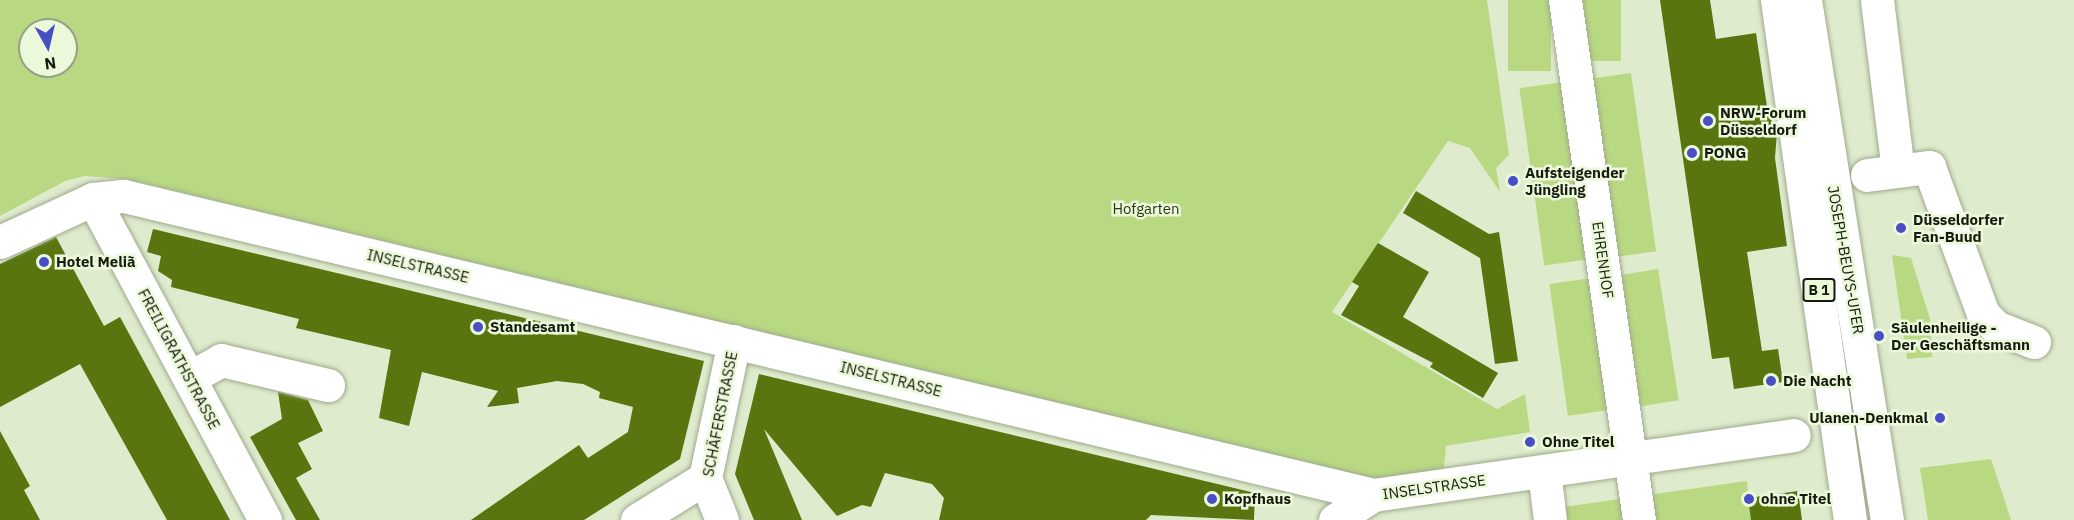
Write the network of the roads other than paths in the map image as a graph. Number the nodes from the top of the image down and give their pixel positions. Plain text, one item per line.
1 (1566, 0) edge
2 (1778, 0) edge
3 (1805, 0) edge
4 (1877, 0) edge
5 (93, 199) junction
6 (0, 242) edge
7 (734, 341) junction
8 (2034, 342) dead end
9 (189, 378) junction
10 (328, 385) dead end
11 (1794, 435) dead end
12 (1630, 460) junction
13 (1544, 472) junction
14 (705, 478) junction
15 (1373, 495) junction
16 (265, 520) edge
17 (638, 520) edge
18 (722, 520) edge
19 (1335, 520) edge
20 (1551, 520) edge
21 (1639, 520) edge
22 (1850, 520) edge
23 (1887, 520) edge

1 - 12 street, EHRENHOF
2 - 22 street, JOSEPH-BEUYS-UFER / B 1
3 - 23 street, JOSEPH-BEUYS-UFER / B 1
4 - 8 street
5 - 6 street, INSELSTRASSE
5 - 7 street, INSELSTRASSE
5 - 9 street, FREILIGRATHSTRASSE
7 - 14 street, SCHÄFERSTRASSE
7 - 15 street, INSELSTRASSE
9 - 10 street
9 - 16 street, FREILIGRATHSTRASSE
11 - 12 street, INSELSTRASSE
12 - 13 street, INSELSTRASSE
12 - 21 street, EHRENHOF
13 - 15 street, INSELSTRASSE
13 - 20 street
14 - 17 street
14 - 18 street, SCHÄFERSTRASSE
15 - 19 street

